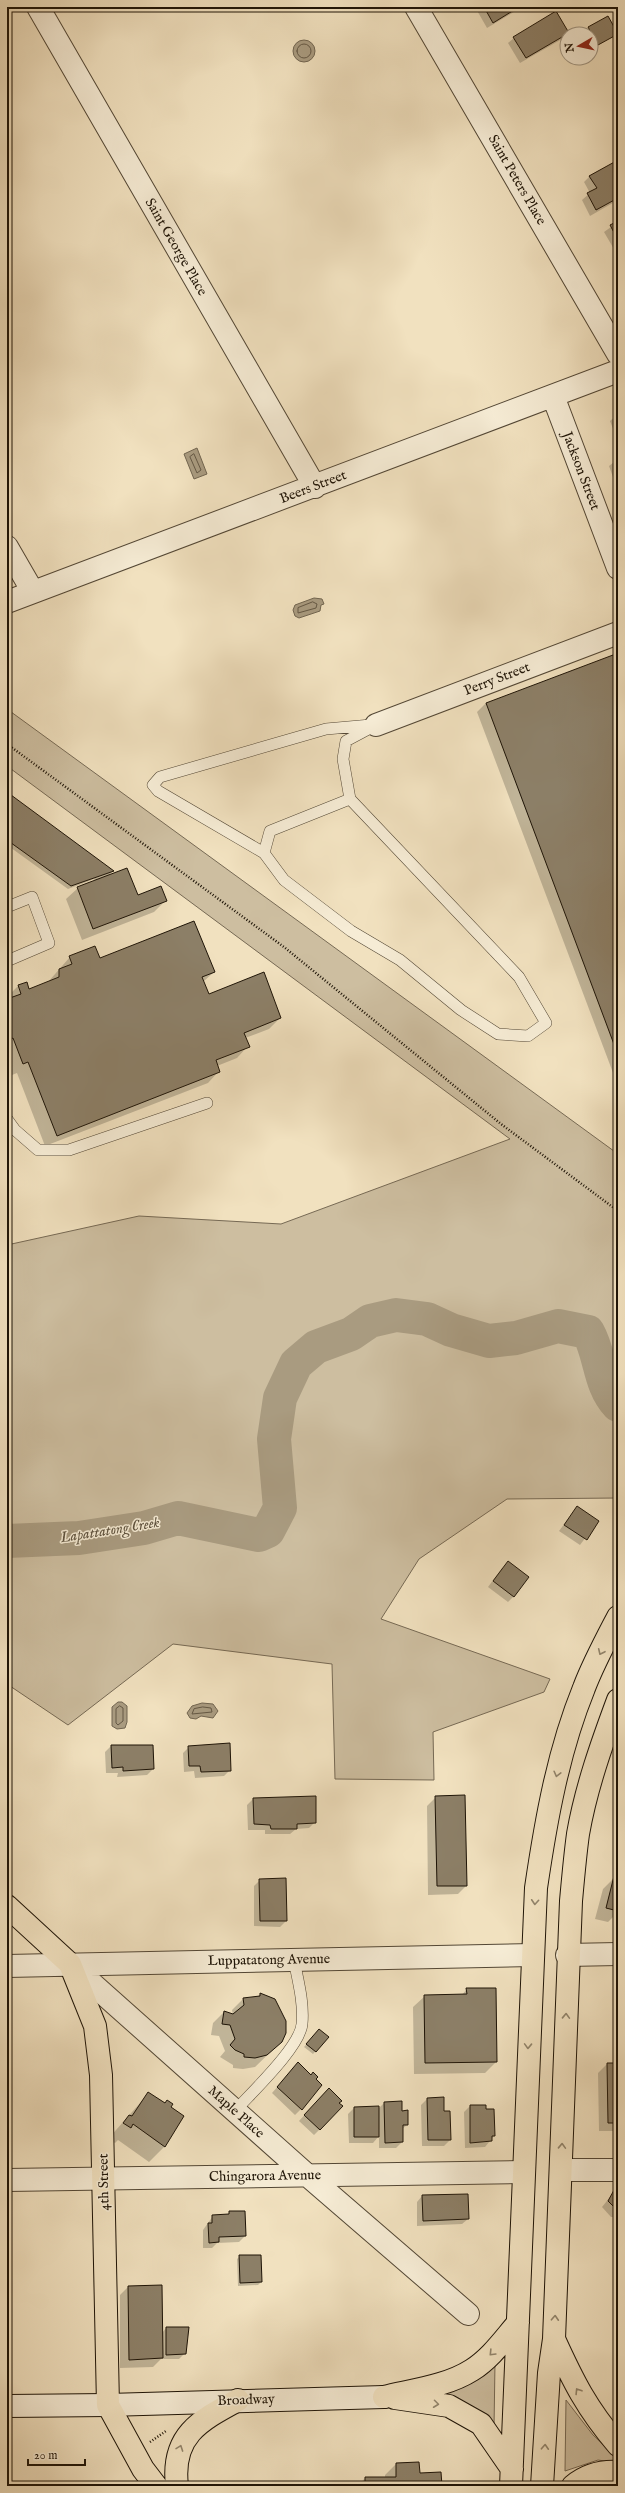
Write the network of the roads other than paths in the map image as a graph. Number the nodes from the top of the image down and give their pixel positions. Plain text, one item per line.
1 (38, 7) edge
2 (416, 7) edge
3 (618, 354) edge
4 (618, 371) edge
5 (553, 396) junction
6 (315, 487) junction
7 (7, 547) edge
8 (618, 568) edge
9 (33, 592) junction
10 (7, 602) edge
11 (618, 633) edge
12 (376, 725) junction
13 (350, 799) junction
14 (264, 853) junction
15 (7, 907) edge
16 (7, 961) edge
17 (207, 1103) dead end
18 (7, 1119) edge
19 (618, 1617) edge
20 (618, 1700) edge
21 (7, 1906) edge
22 (618, 1954) edge
23 (532, 1955) junction
24 (567, 1955) junction
25 (294, 1960) junction
26 (70, 1964) junction
27 (7, 1966) edge
28 (235, 2111) junction
29 (561, 2170) junction
30 (618, 2170) edge
31 (523, 2172) junction
32 (307, 2175) junction
33 (104, 2178) junction
34 (7, 2180) edge
35 (468, 2314) dead end
36 (518, 2323) junction
37 (554, 2339) junction
38 (384, 2397) junction
39 (238, 2400) junction
40 (108, 2405) junction
41 (7, 2406) edge
42 (595, 2418) junction
43 (618, 2423) edge
44 (618, 2445) edge
45 (618, 2472) edge
46 (511, 2478) edge
47 (156, 2486) edge
48 (177, 2486) edge
49 (542, 2486) edge
50 (573, 2486) edge

1 - 6 street, Saint George Place
2 - 3 street, Saint Peters Place
4 - 5 street, Beers Street
5 - 6 street, Beers Street
5 - 8 street, Jackson Street
6 - 9 street, Beers Street
7 - 9 street
9 - 10 street, Beers Street
11 - 12 street, Perry Street
12 - 13 lane
12 - 14 lane
13 - 14 lane
13 - 14 lane
15 - 16 lane
17 - 18 lane
19 -> 23 main road
20 - 24 main road
21 - 26 main road, Maple Place
22 - 24 street
23 - 25 street, Luppatatong Avenue
23 -> 31 main road
29 -> 24 main road
25 - 26 street, Luppatatong Avenue
25 - 28 lane
26 - 27 street, Luppatatong Avenue
26 - 28 street, Maple Place
26 - 33 main road, 4th Street
28 - 32 street, Maple Place
29 - 30 street
37 -> 29 main road
31 - 32 street, Chingarora Avenue
31 - 36 main road
32 - 33 street, Chingarora Avenue
32 - 35 street, Maple Place
33 - 34 street, Chingarora Avenue
33 - 40 main road, 4th Street
36 -> 38 main road
36 - 46 main road
42 -> 37 main road
49 -> 37 main road
38 - 39 street, Broadway
38 -> 46 main road
39 - 40 street, Broadway
48 -> 39 main road
40 - 41 street, Broadway
40 - 47 main road
42 - 43 main road
42 - 44 main road
45 - 50 main road

